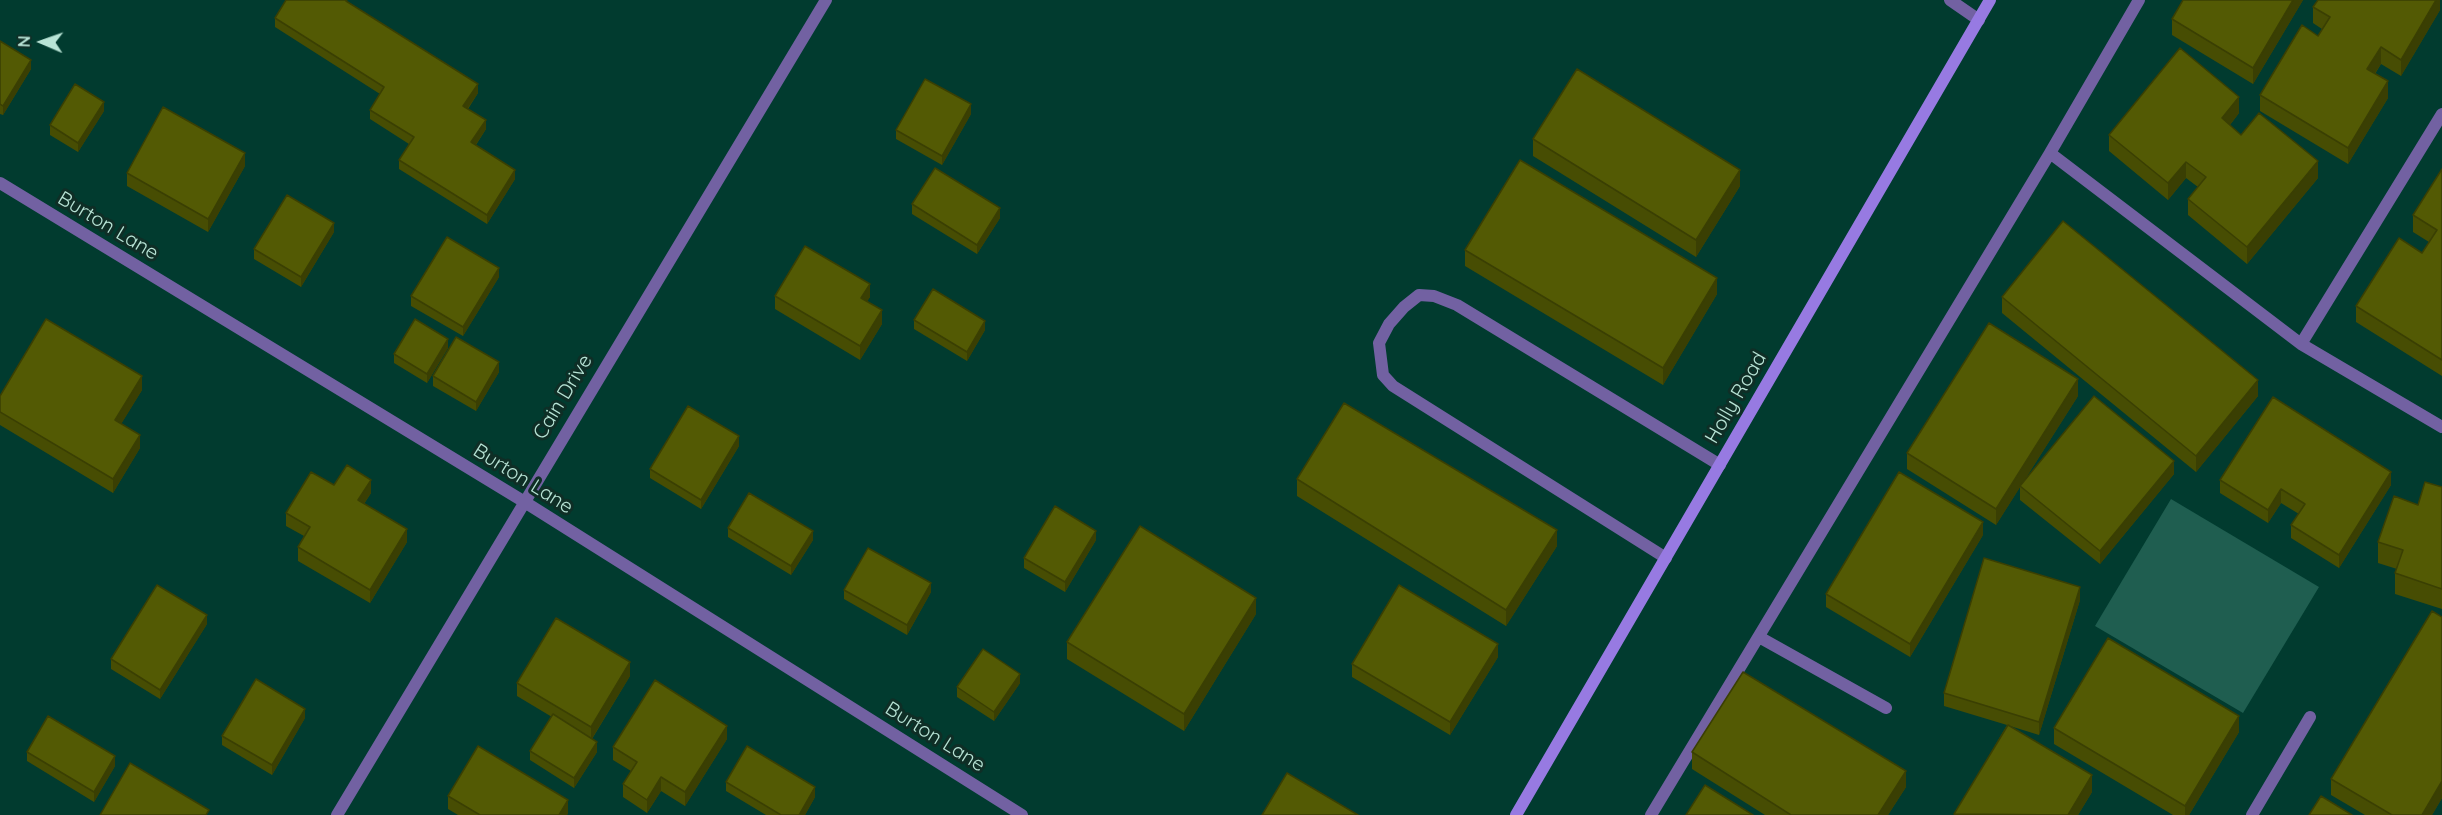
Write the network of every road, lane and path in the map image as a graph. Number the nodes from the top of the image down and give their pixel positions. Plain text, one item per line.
1 (826, 0) edge
2 (1950, 0) edge
3 (1990, 0) edge
4 (2139, 0) edge
5 (1978, 20) junction
6 (2442, 114) edge
7 (2050, 153) junction
8 (0, 183) edge
9 (2301, 344) junction
10 (2442, 427) edge
11 (1720, 465) junction
12 (523, 501) junction
13 (1666, 558) junction
14 (1759, 637) junction
15 (1886, 708) dead end
16 (2310, 717) dead end
17 (337, 815) edge
18 (1022, 815) edge
19 (1516, 815) edge
20 (1651, 815) edge
21 (2252, 815) edge

1 - 12 street, Cain Drive
2 - 5 street
3 - 5 main road, Holly Road
4 - 7 street
5 - 11 main road, Holly Road
6 - 9 street
7 - 9 street
7 - 14 street
8 - 12 street, Burton Lane
9 - 10 street
11 - 13 main road, Holly Road
11 - 13 street
12 - 17 street, Cain Drive
12 - 18 street, Burton Lane
13 - 19 main road, Holly Road
14 - 15 street
14 - 20 street
16 - 21 street

